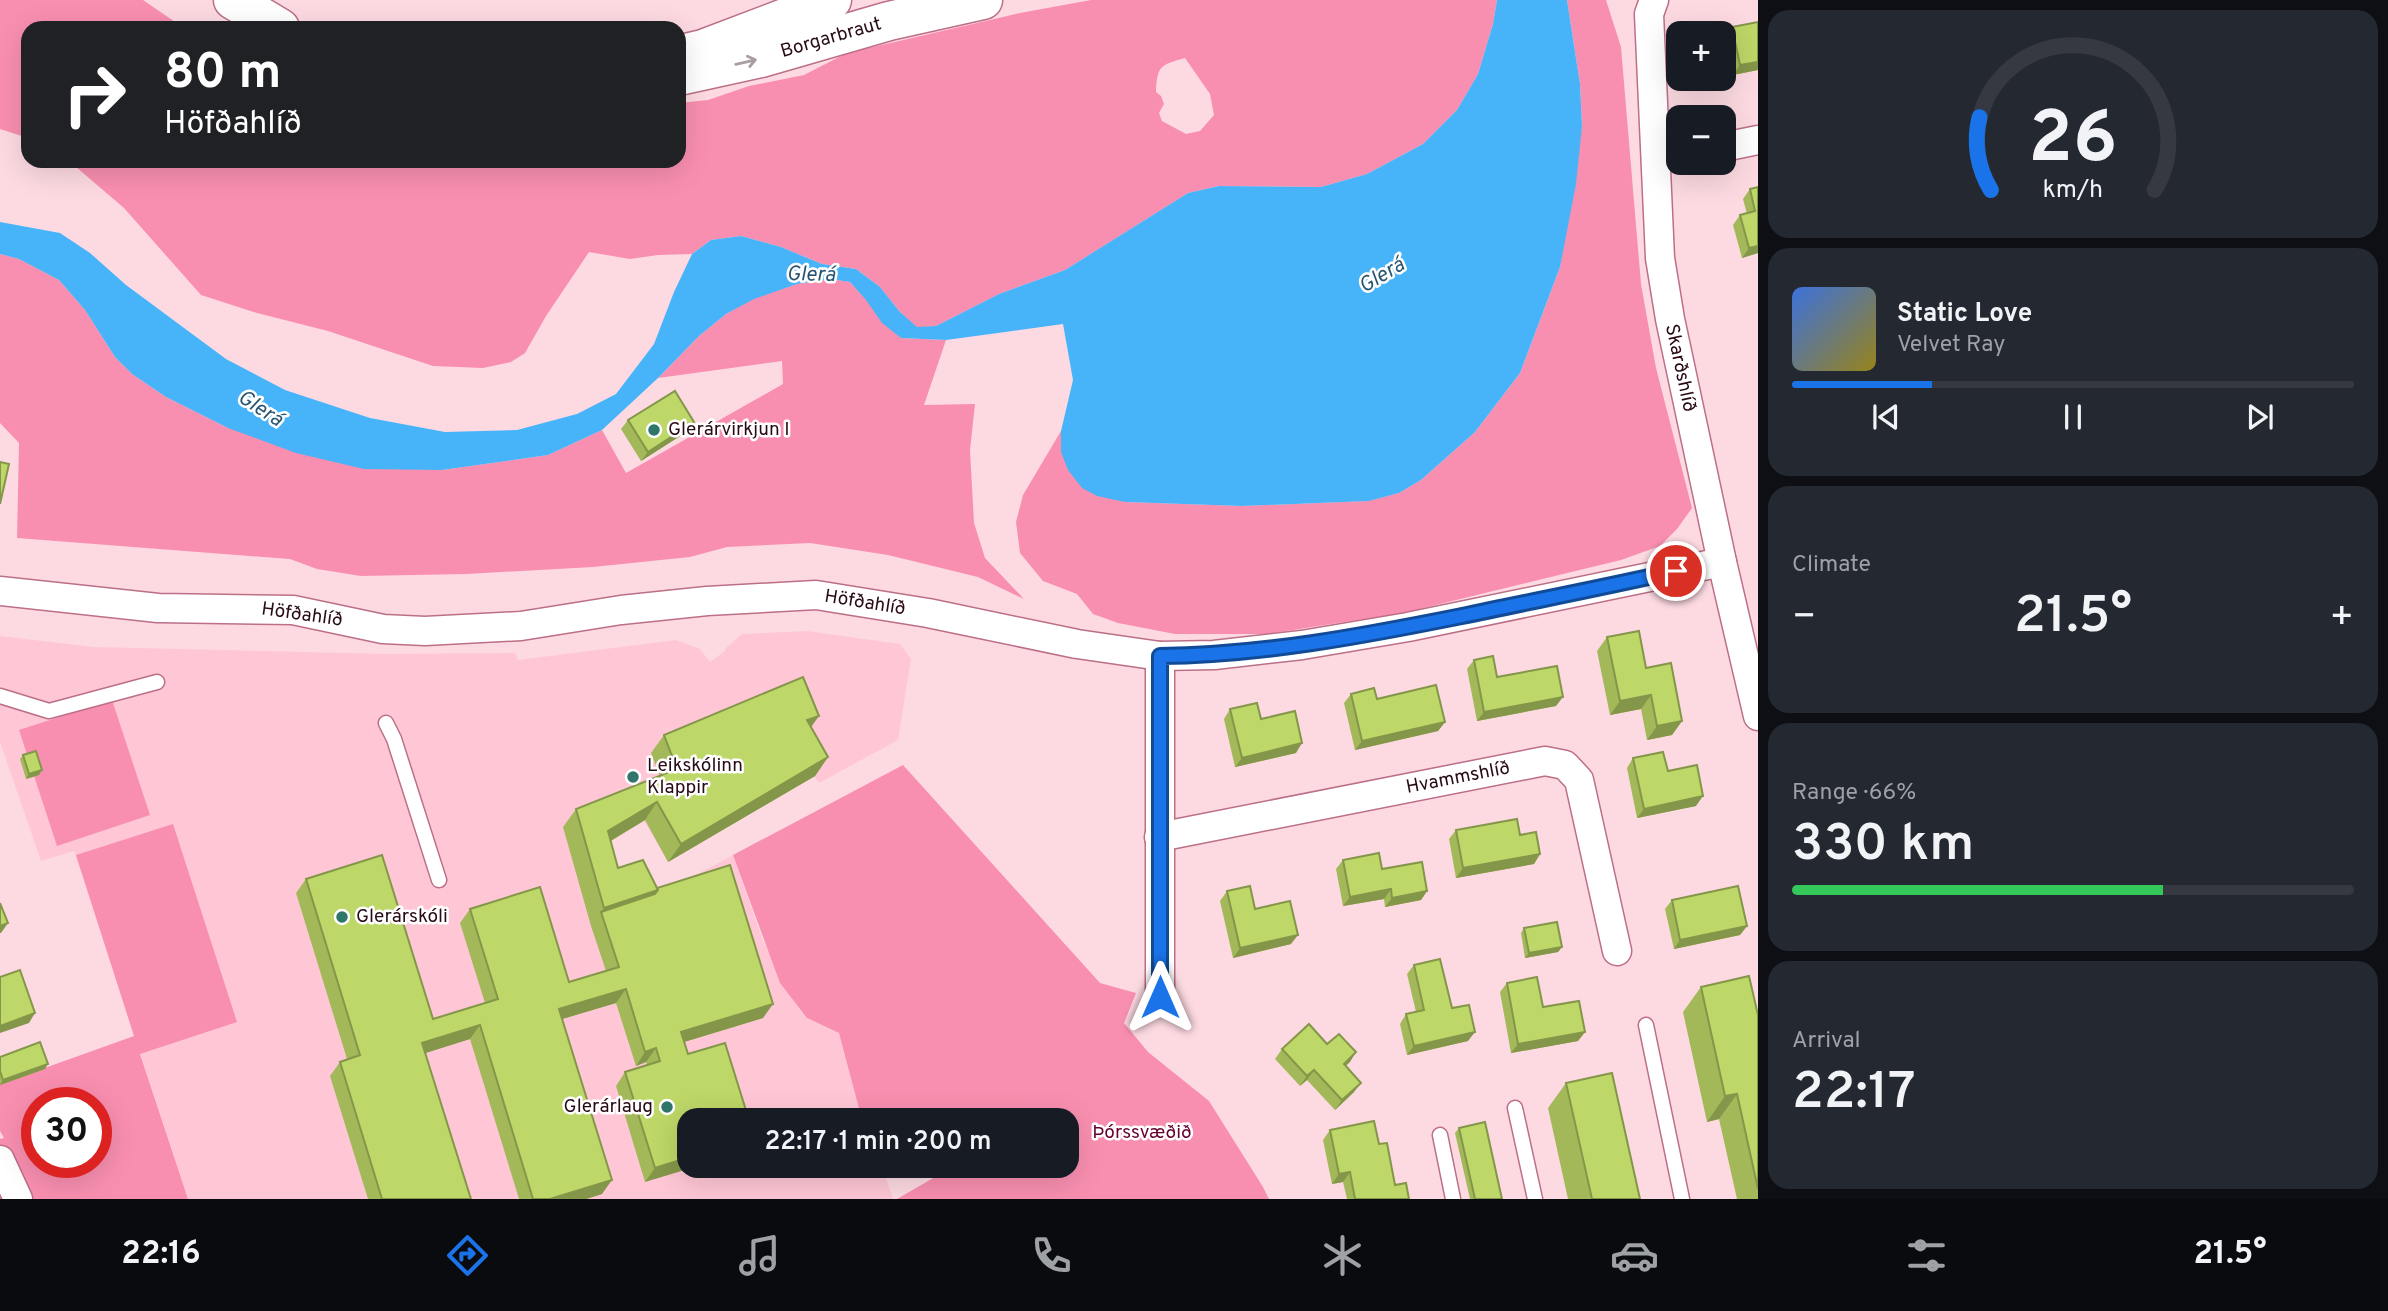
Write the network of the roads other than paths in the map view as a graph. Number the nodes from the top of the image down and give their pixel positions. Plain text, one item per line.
1 (233, 0) edge
2 (832, 0) edge
3 (983, 0) edge
4 (1648, 5) edge
5 (268, 21) edge
6 (686, 53) edge
7 (686, 74) edge
8 (1758, 140) edge
9 (1736, 145) edge
10 (1666, 152) edge
11 (1722, 562) junction
12 (0, 591) edge
13 (1160, 656) junction
14 (157, 682) dead end
15 (0, 696) edge
16 (1758, 716) edge
17 (386, 723) dead end
18 (1159, 837) junction
19 (439, 880) dead end
20 (1616, 951) dead end
21 (1160, 997) dead end
22 (1646, 1025) dead end
23 (1516, 1108) dead end
24 (1440, 1135) dead end
25 (0, 1160) edge
26 (18, 1199) edge
27 (1453, 1199) edge
28 (1535, 1199) edge
29 (1682, 1199) edge

1 - 5 street
2 - 6 street, Borgarbraut
7 -> 3 street, Borgarbraut
4 - 10 street, Skarðshlíð
8 - 9 street
10 - 11 street, Skarðshlíð
11 - 13 street, Höfðahlíð
11 - 16 street, Skarðshlíð
12 - 13 street, Höfðahlíð
13 - 18 street
14 - 15 lane
17 - 19 lane
18 - 20 street, Hvammshlíð
18 - 21 street
22 - 29 lane
23 - 28 lane
24 - 27 lane
25 - 26 street

